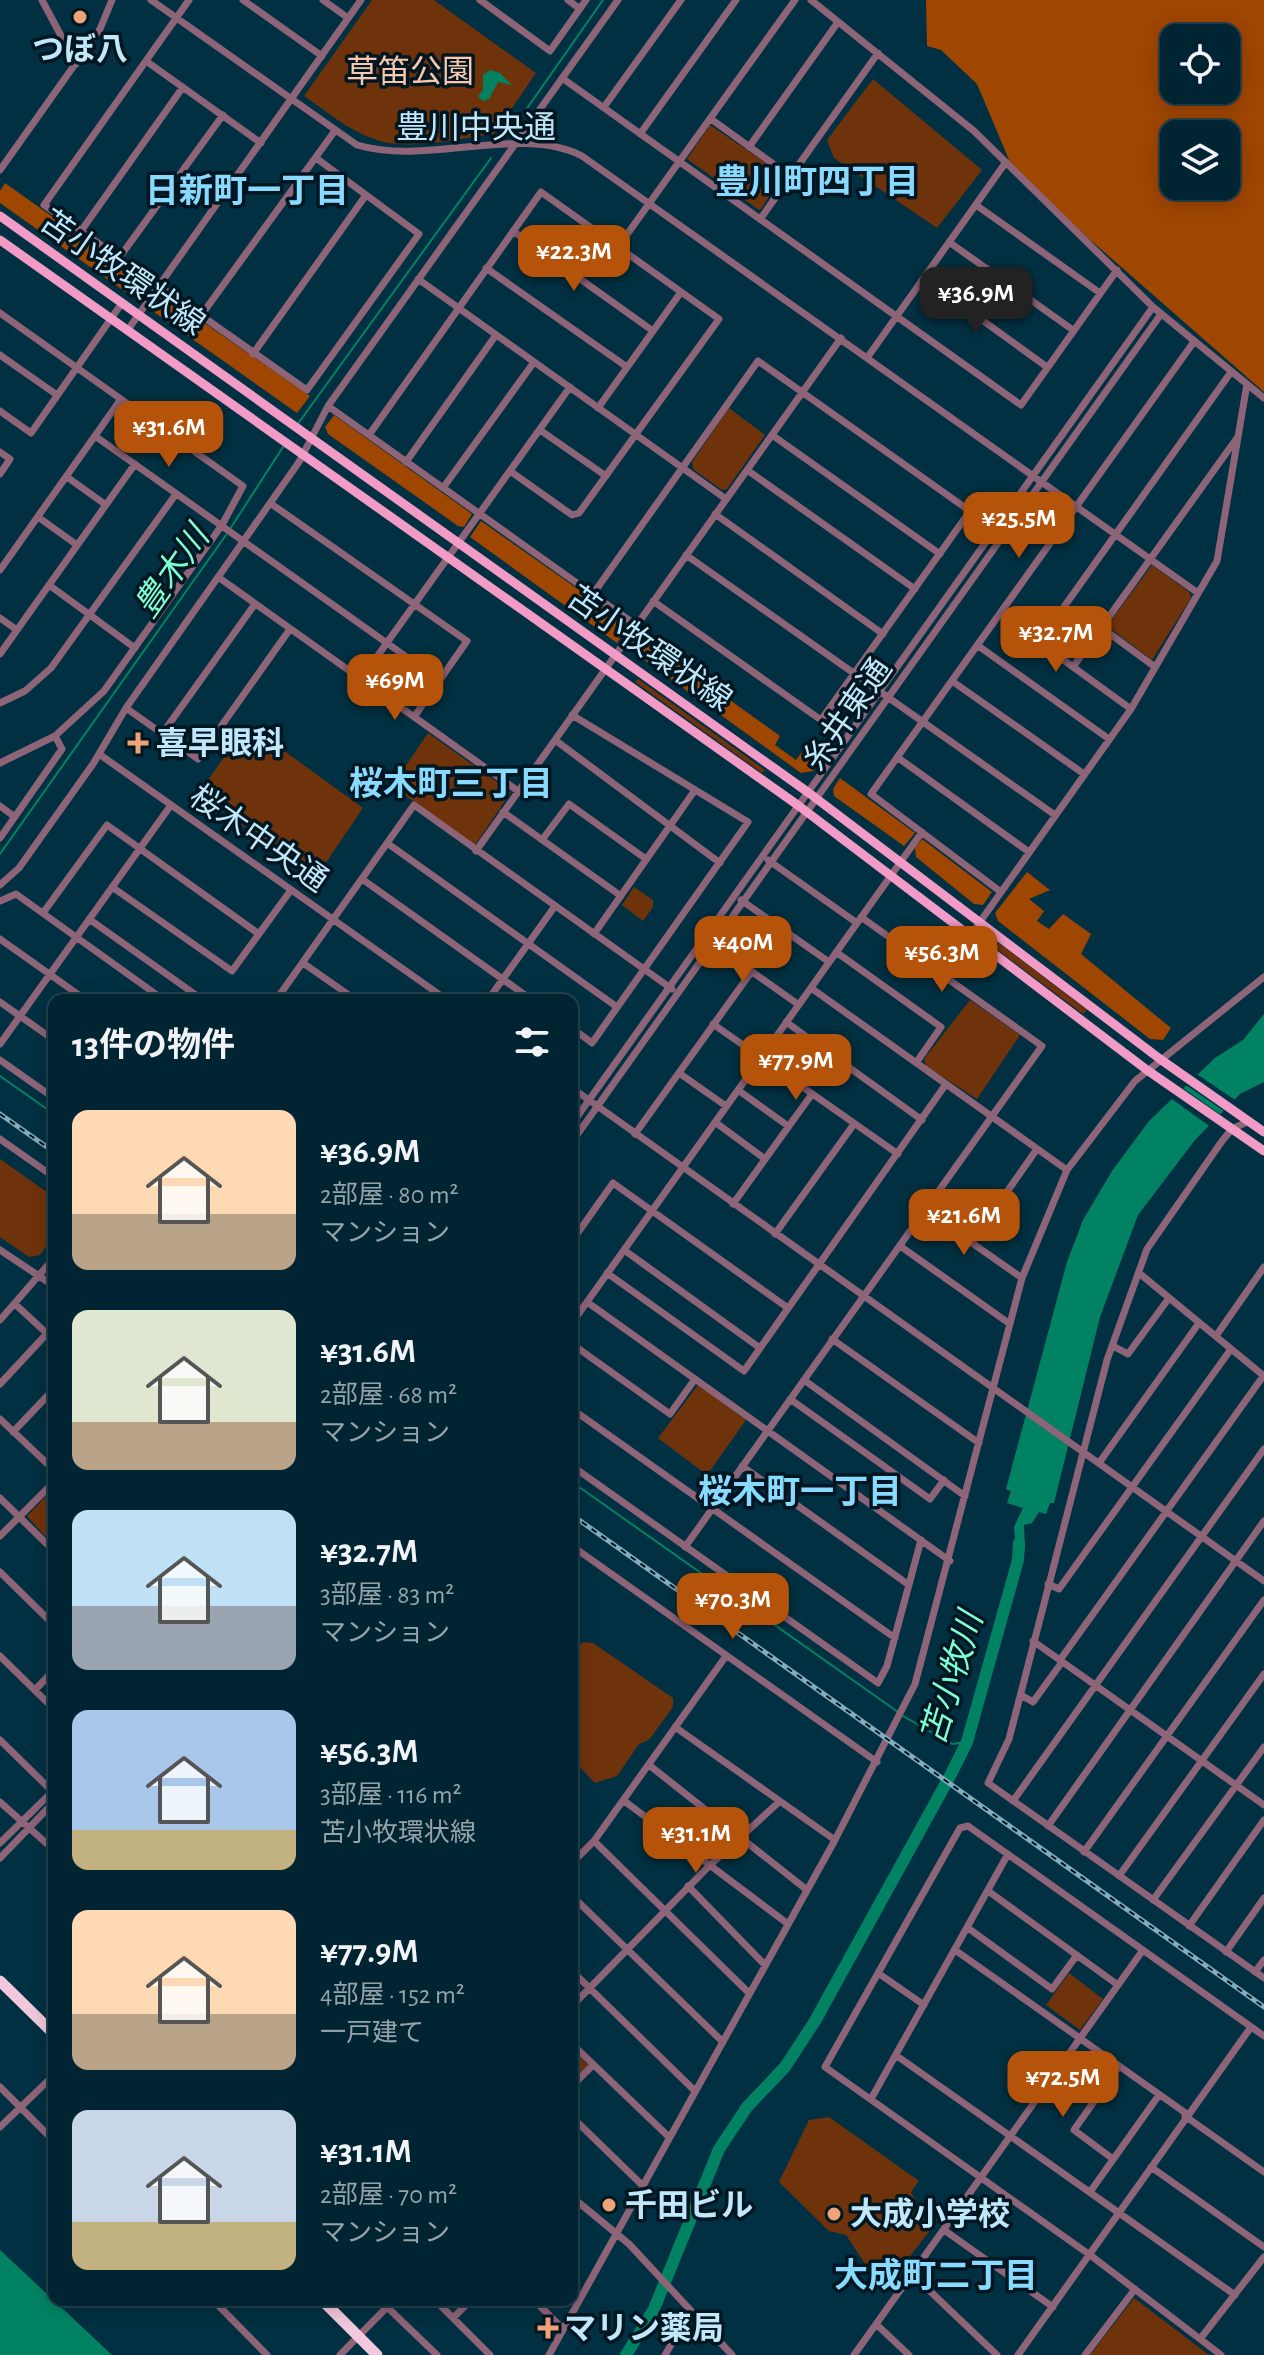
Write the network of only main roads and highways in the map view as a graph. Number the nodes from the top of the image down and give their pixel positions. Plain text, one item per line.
1 (0, 216) edge
2 (0, 240) edge
3 (1264, 1132) edge
4 (1264, 1151) edge
5 (0, 1981) edge
6 (48, 2028) edge
7 (328, 2306) edge
8 (377, 2355) edge

1 - 3 main road, 苫小牧環状線
2 - 4 main road, 苫小牧環状線
5 - 6 highway
7 - 8 highway

